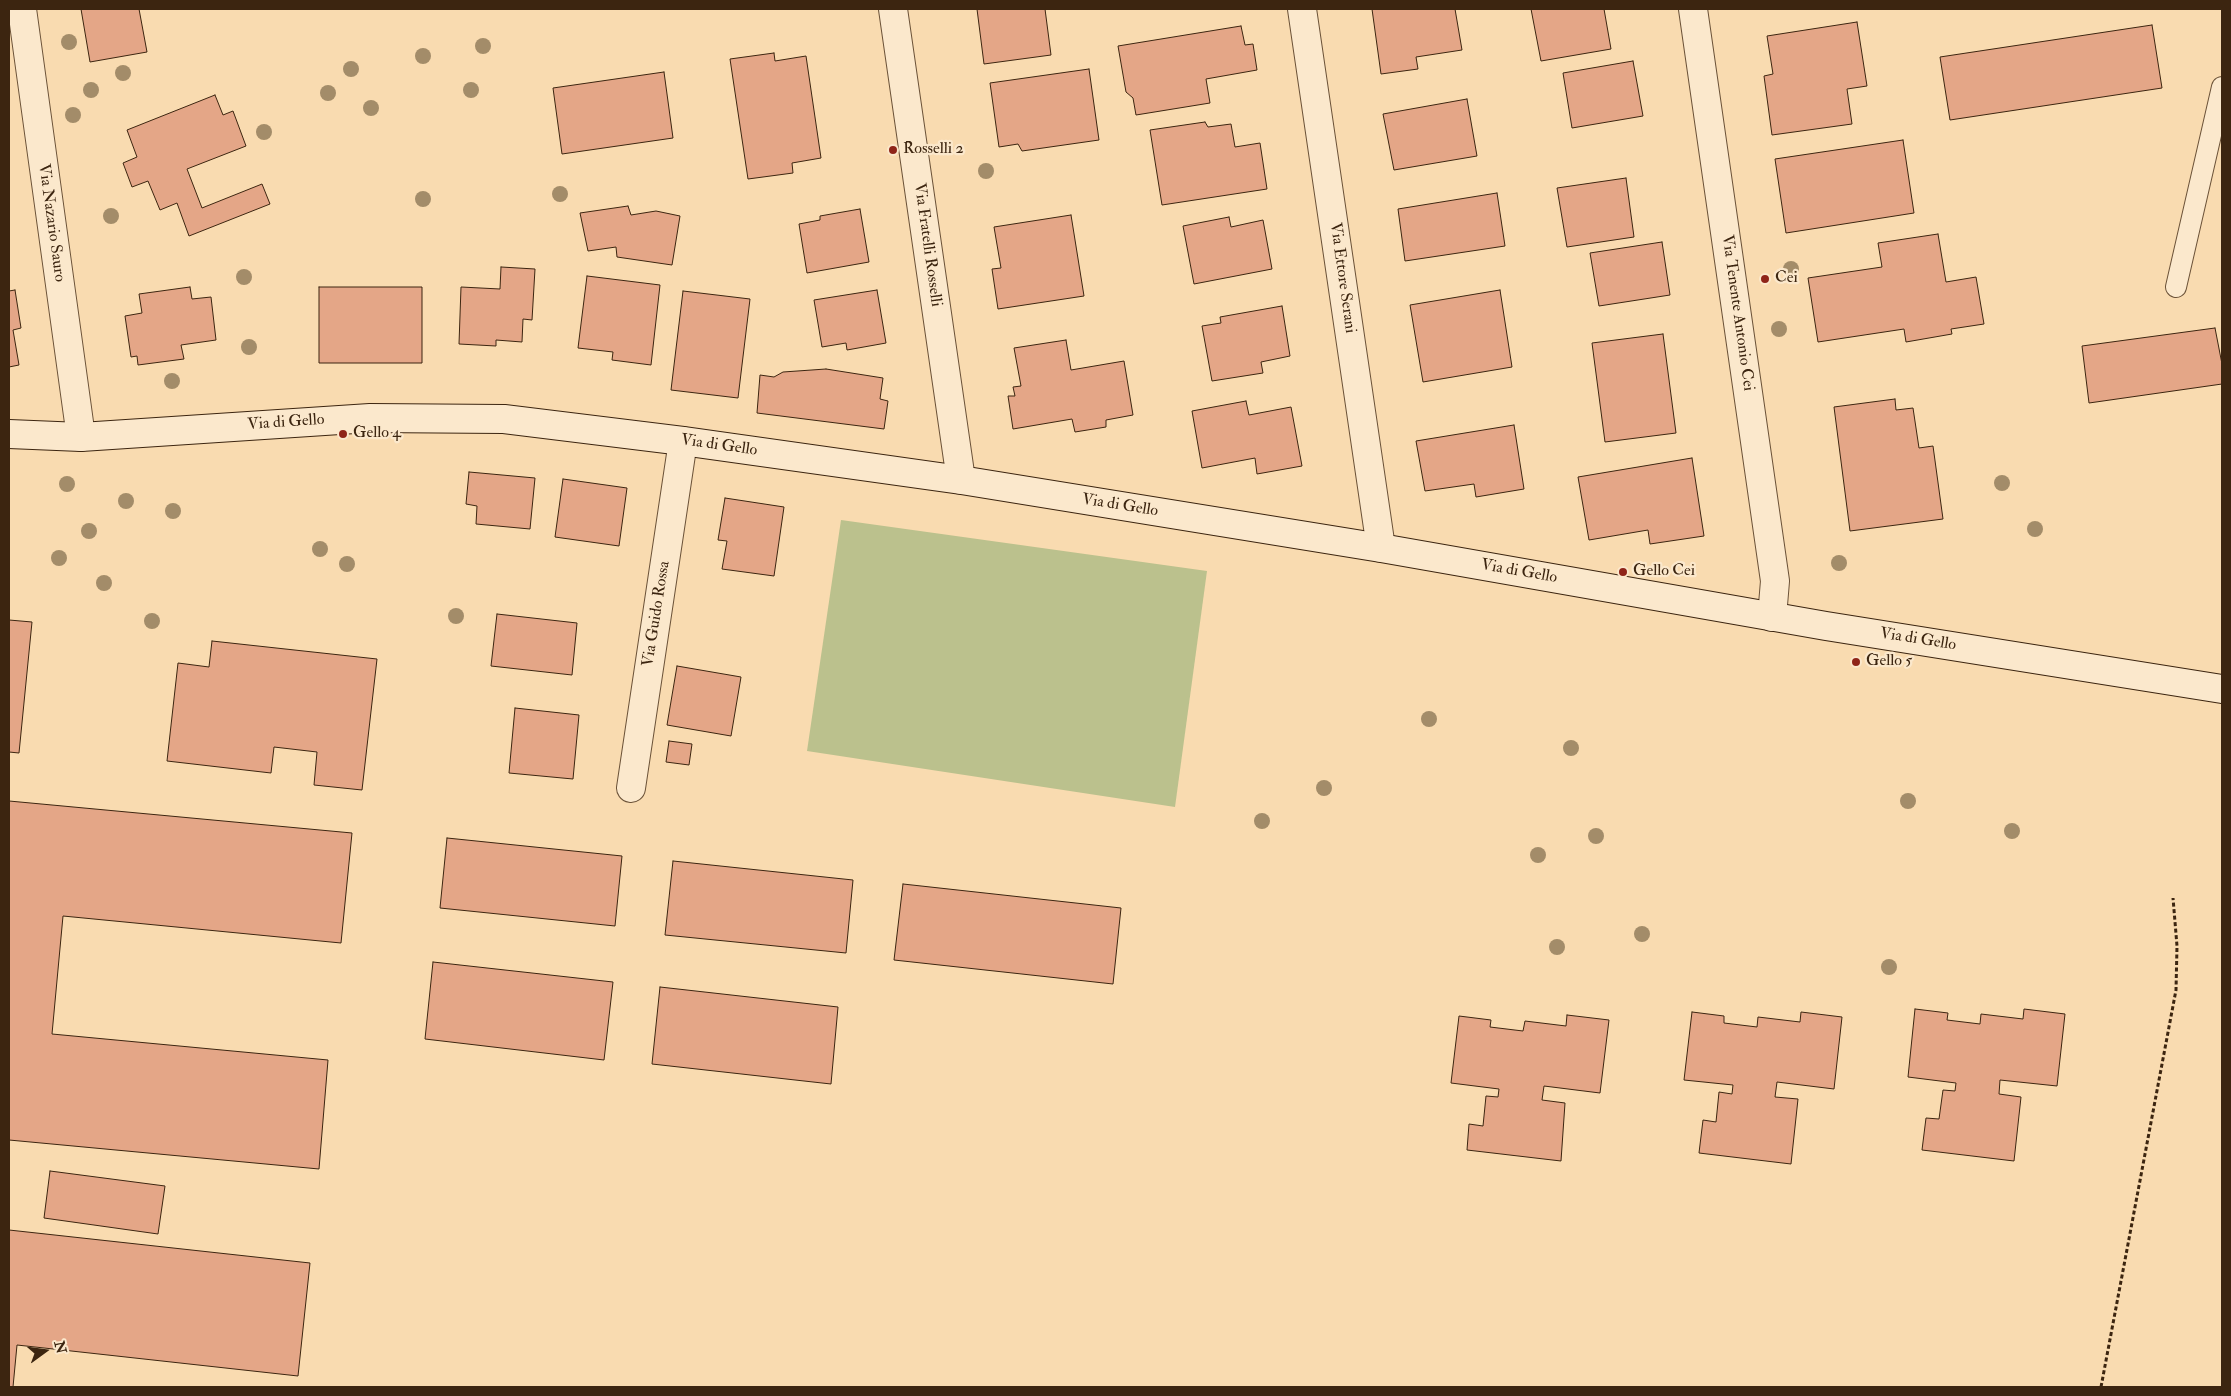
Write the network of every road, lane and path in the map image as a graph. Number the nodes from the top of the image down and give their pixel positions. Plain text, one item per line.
1 (22, 9) edge
2 (893, 9) edge
3 (1302, 9) edge
4 (1693, 9) edge
5 (2222, 87) edge
6 (2176, 288) dead end
7 (9, 434) edge
8 (81, 437) junction
9 (682, 441) junction
10 (960, 480) junction
11 (1381, 548) junction
12 (1772, 616) junction
13 (2222, 689) edge
14 (631, 788) dead end
15 (2173, 898) dead end
16 (2101, 1387) edge

1 - 8 street, Via Nazario Sauro
2 - 10 street, Via Fratelli Rosselli
3 - 11 street, Via Ettore Serani
4 - 12 street, Via Tenente Antonio Cei
5 - 6 lane
7 - 8 street, Via di Gello
8 - 9 street, Via di Gello
9 - 10 street, Via di Gello
9 - 14 street, Via Guido Rossa
10 - 11 street, Via di Gello
11 - 12 street, Via di Gello
12 - 13 street, Via di Gello
15 - 16 path

